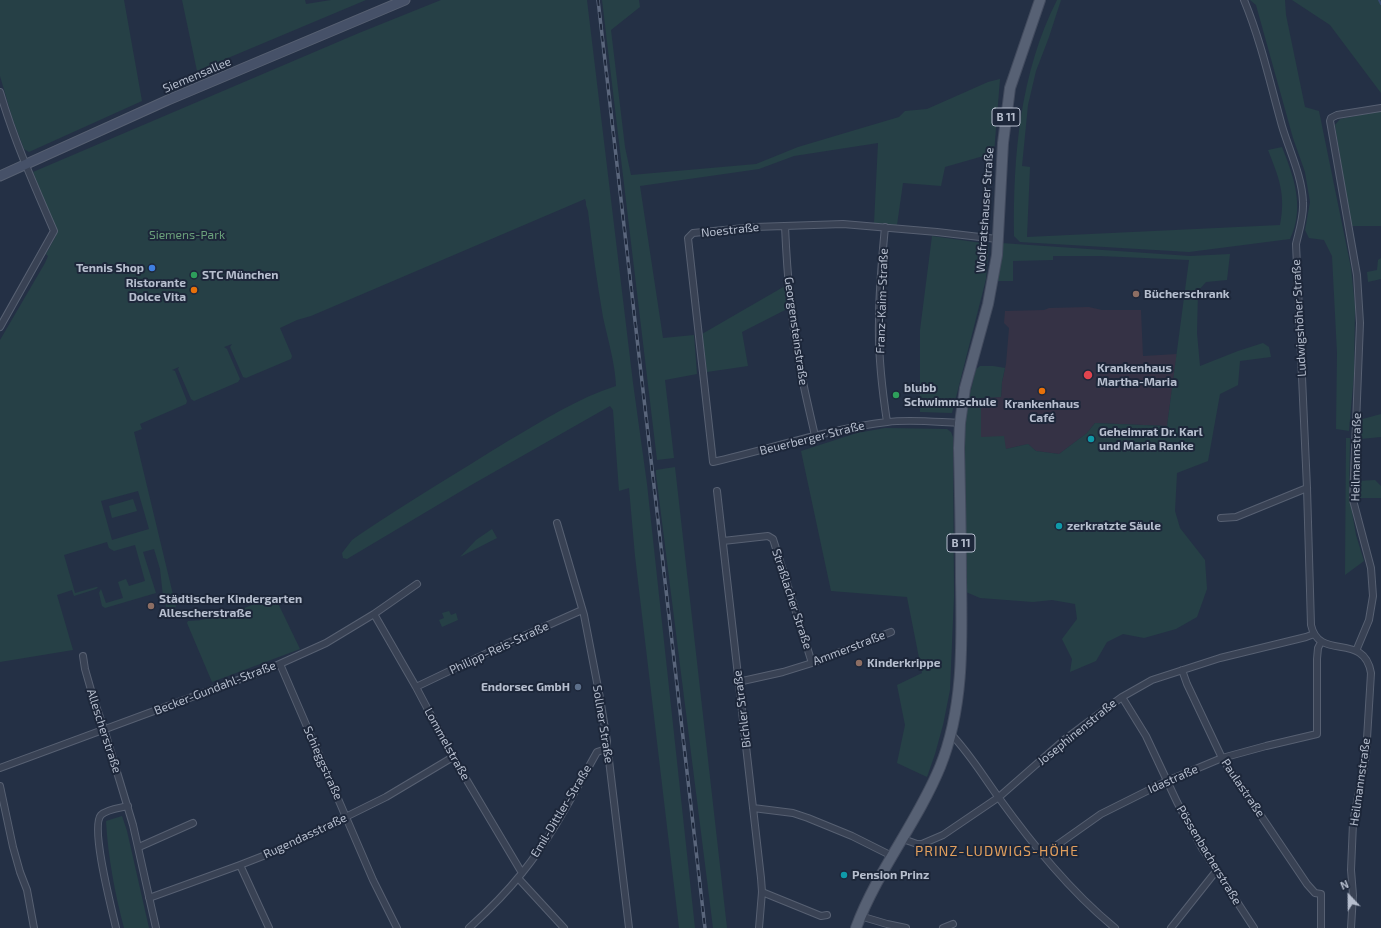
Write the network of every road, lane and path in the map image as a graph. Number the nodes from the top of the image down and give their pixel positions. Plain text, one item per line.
1 (405, 0) edge
2 (1040, 0) edge
3 (1244, 0) edge
4 (0, 92) edge
5 (1381, 108) edge
6 (25, 165) junction
7 (0, 176) edge
8 (785, 226) junction
9 (886, 227) junction
10 (998, 239) junction
11 (0, 327) edge
12 (887, 422) junction
13 (960, 423) junction
14 (815, 436) junction
15 (713, 462) joint
16 (1307, 488) junction
17 (716, 491) dead end
18 (1221, 518) dead end
19 (557, 523) dead end
20 (722, 541) junction
21 (417, 584) dead end
22 (582, 610) junction
23 (374, 614) junction
24 (891, 632) dead end
25 (1314, 634) junction
26 (1321, 642) junction
27 (1356, 650) junction
28 (84, 656) dead end
29 (812, 663) junction
30 (280, 664) junction
31 (1182, 670) junction
32 (738, 682) junction
33 (416, 687) junction
34 (1122, 697) junction
35 (104, 729) junction
36 (951, 734) junction
37 (606, 749) junction
38 (453, 757) junction
39 (1222, 758) junction
40 (0, 768) edge
41 (1167, 780) junction
42 (0, 786) edge
43 (999, 798) junction
44 (128, 806) junction
45 (753, 808) junction
46 (346, 816) junction
47 (193, 823) dead end
48 (903, 839) junction
49 (139, 847) junction
50 (1042, 855) junction
51 (892, 856) junction
52 (240, 865) junction
53 (1217, 870) junction
54 (520, 875) junction
55 (762, 892) junction
56 (149, 898) junction
57 (827, 915) dead end
58 (860, 916) junction
59 (953, 924) dead end
60 (34, 928) edge
61 (116, 928) edge
62 (156, 928) edge
63 (269, 928) edge
64 (397, 928) edge
65 (469, 928) edge
66 (564, 928) edge
67 (629, 928) edge
68 (759, 928) edge
69 (856, 928) edge
70 (906, 928) edge
71 (943, 928) edge
72 (1115, 928) edge
73 (1171, 928) edge
74 (1254, 928) edge
75 (1321, 928) edge
76 (1351, 928) edge

1 - 6 main road, Siemensallee
2 - 10 main road, Wolfratshauser Straße / B 11
3 - 16 street, Ludwigshöher Straße
4 - 6 street
5 - 27 street, Heilmannstraße
6 - 7 main road, Siemensallee
6 - 11 street
8 - 9 street, Noestraße
8 - 14 street, Georgensteinstraße
8 - 15 street, Noestraße
9 - 10 street, Noestraße
9 - 12 street, Franz-Kaim-Straße
10 - 13 main road, Wolfratshauser Straße / B 11
12 - 13 street, Beuerberger Straße
12 - 14 street, Beuerberger Straße
13 - 36 main road, Wolfratshauser Straße / B 11
14 - 15 street, Beuerberger Straße
16 - 18 street
16 - 25 street, Ludwigshöher Straße
17 - 20 street, Bichler Straße
19 - 22 street, Sollner Straße
20 - 29 street, Straßlacher Straße
20 - 32 street, Bichler Straße
21 - 23 street, Becker-Gundahl-Straße
22 - 33 street, Philipp-Reis-Straße
22 - 37 street, Sollner Straße
23 - 30 street, Becker-Gundahl-Straße
23 - 33 street, Lommelstraße
24 - 29 street, Ammerstraße
25 - 26 street
25 - 31 street, Josephinenstraße
26 - 27 street
26 - 39 street, Idastraße
27 - 76 street, Heilmannstraße
28 - 35 street, Allescherstraße
29 - 32 street, Ammerstraße
30 - 35 street, Becker-Gundahl-Straße
30 - 46 street, Schieggstraße
31 - 34 street, Josephinenstraße
31 - 39 street, Paulastraße
32 - 45 street, Bichler Straße
33 - 38 street, Lommelstraße
34 - 41 street, Pössenbacherstraße
34 - 43 street, Josephinenstraße
35 - 40 street, Becker-Gundahl-Straße
35 - 44 street, Allescherstraße
36 - 43 street
36 - 48 main road, Wolfratshauser Straße / B 11
37 - 54 street, Emil-Dittler-Straße
37 - 67 street, Sollner Straße
38 - 46 street, Rugendasstraße
38 - 54 street, Lommelstraße
39 - 41 street, Idastraße
39 - 75 street, Paulastraße
41 - 50 street, Idastraße
41 - 53 street, Pössenbacherstraße
42 - 60 street
43 - 48 street, Josephinenstraße
43 - 50 street
44 - 49 street, Allescherstraße
44 - 61 street
45 - 51 street
45 - 55 street, Bichler Straße
46 - 52 street, Rugendasstraße
46 - 64 street, Schieggstraße
47 - 49 street
48 - 51 main road, Wolfratshauser Straße / B 11
49 - 56 street, Allescherstraße
50 - 72 street
51 - 58 main road, Wolfratshauser Straße / B 11
52 - 56 street, Rugendasstraße
52 - 63 street
53 - 73 street
53 - 74 street, Pössenbacherstraße
54 - 65 street, Emil-Dittler-Straße
54 - 66 street, Lommelstraße
55 - 57 street
55 - 68 street, Bichler Straße
56 - 62 street, Allescherstraße
58 - 69 main road, Wolfratshauser Straße / B 11
58 - 70 street
59 - 71 street

